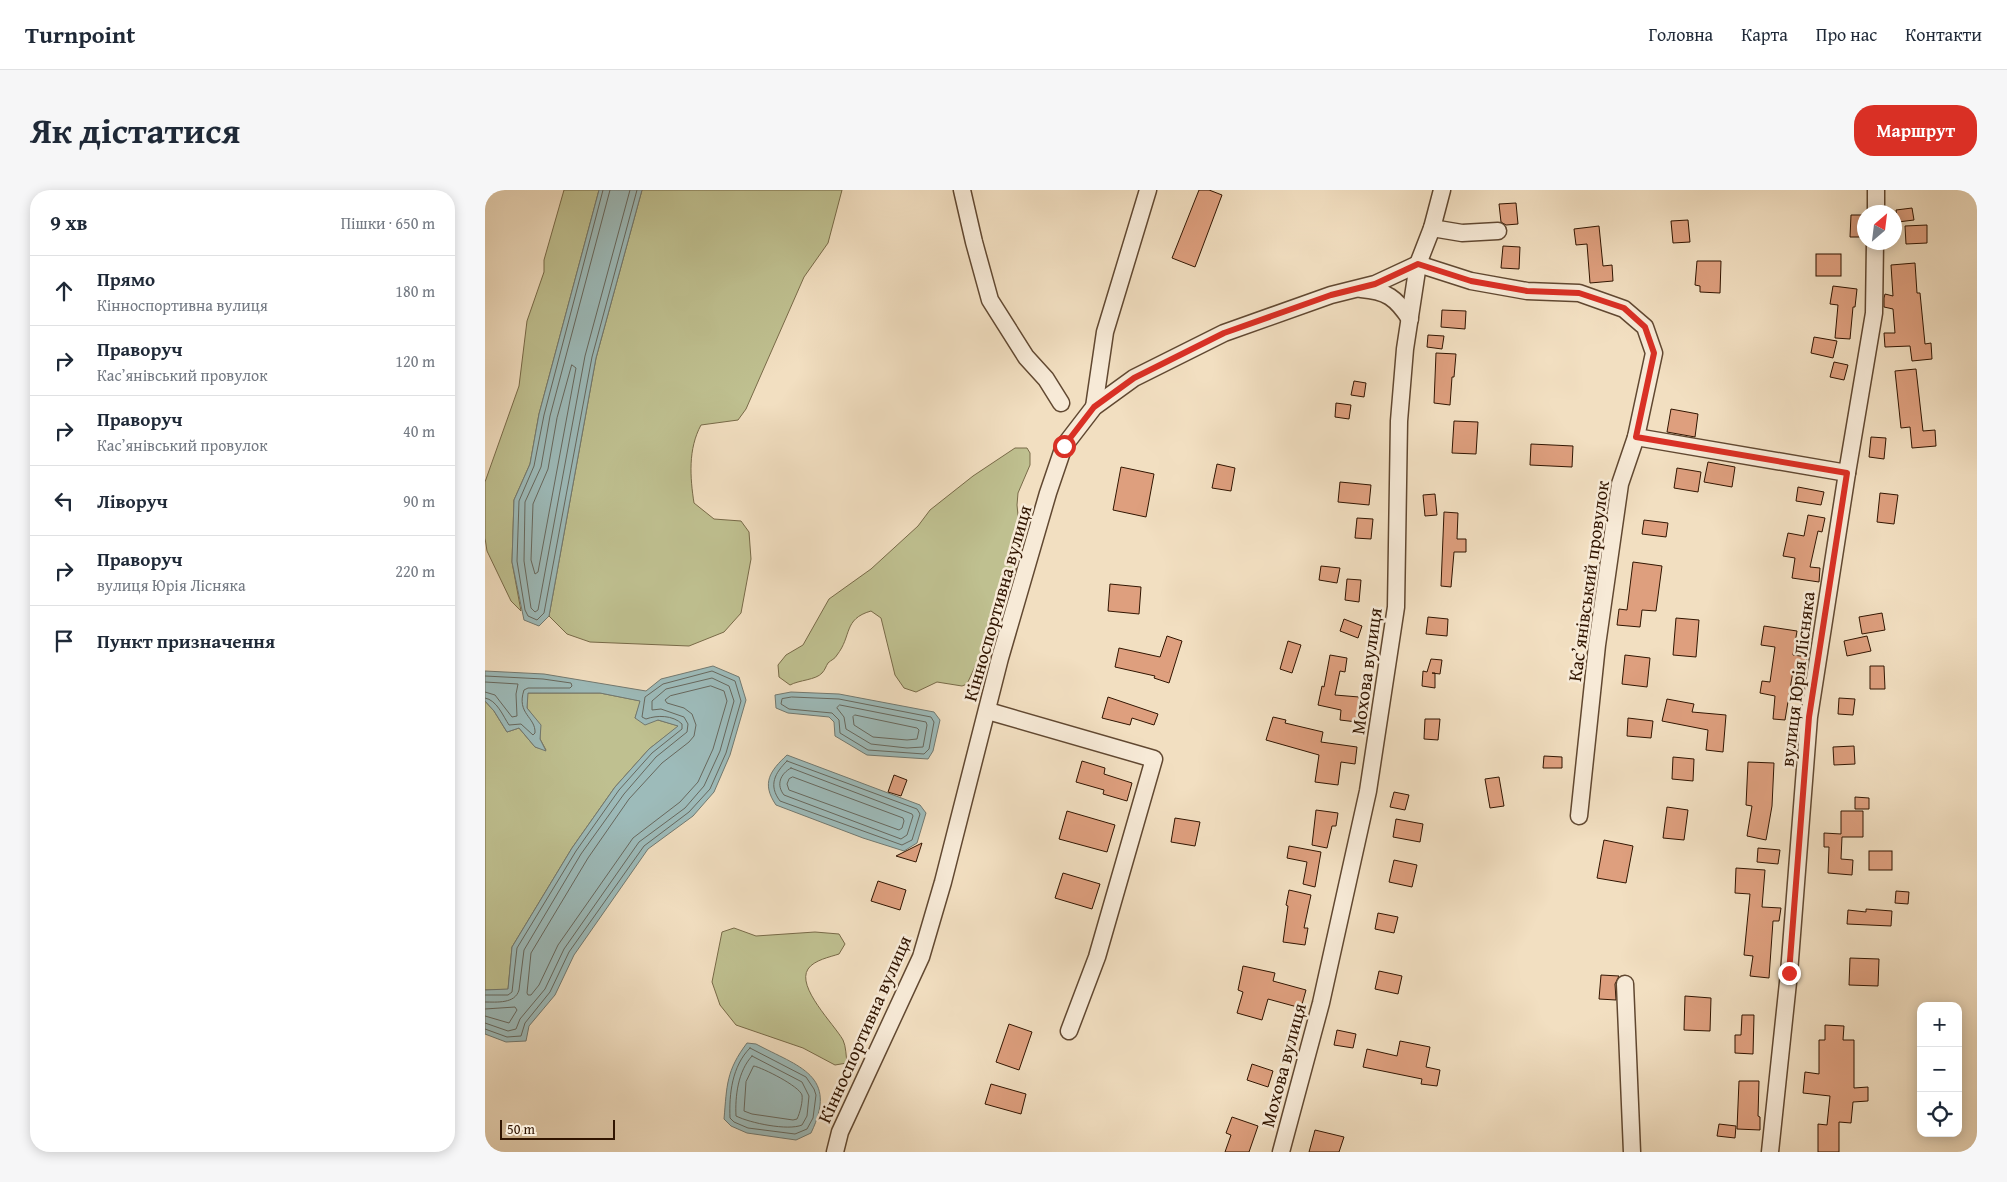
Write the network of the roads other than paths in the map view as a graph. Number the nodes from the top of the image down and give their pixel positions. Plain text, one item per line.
1 (962, 190) edge
2 (1148, 190) edge
3 (1442, 190) edge
4 (1876, 190) edge
5 (1876, 205) edge
6 (1432, 228) junction
7 (1498, 231) dead end
8 (1875, 250) edge
9 (1418, 264) junction
10 (1359, 288) junction
11 (1410, 319) junction
12 (1061, 403) dead end
13 (1094, 407) junction
14 (1636, 437) junction
15 (1847, 473) junction
16 (987, 711) junction
17 (1579, 816) dead end
18 (1625, 984) dead end
19 (1069, 1031) dead end
20 (835, 1152) edge
21 (1281, 1152) edge
22 (1632, 1152) edge
23 (1770, 1152) edge

1 - 12 street
2 - 13 street
3 - 6 street, Мохова вулиця
4 - 5 street
6 - 7 street
6 - 9 street, Мохова вулиця
8 - 15 street, вулиця Юрія Лісняка
9 - 10 street, Кінноспортивна вулиця
9 - 11 street, Мохова вулиця
9 - 14 street, Касʼянівський провулок
10 - 11 street
10 - 13 street, Кінноспортивна вулиця
11 - 21 street, Мохова вулиця
13 - 16 street, Кінноспортивна вулиця
14 - 15 street
14 - 17 street, Касʼянівський провулок
15 - 23 street, вулиця Юрія Лісняка
16 - 19 street
16 - 20 street, Кінноспортивна вулиця
18 - 22 street

